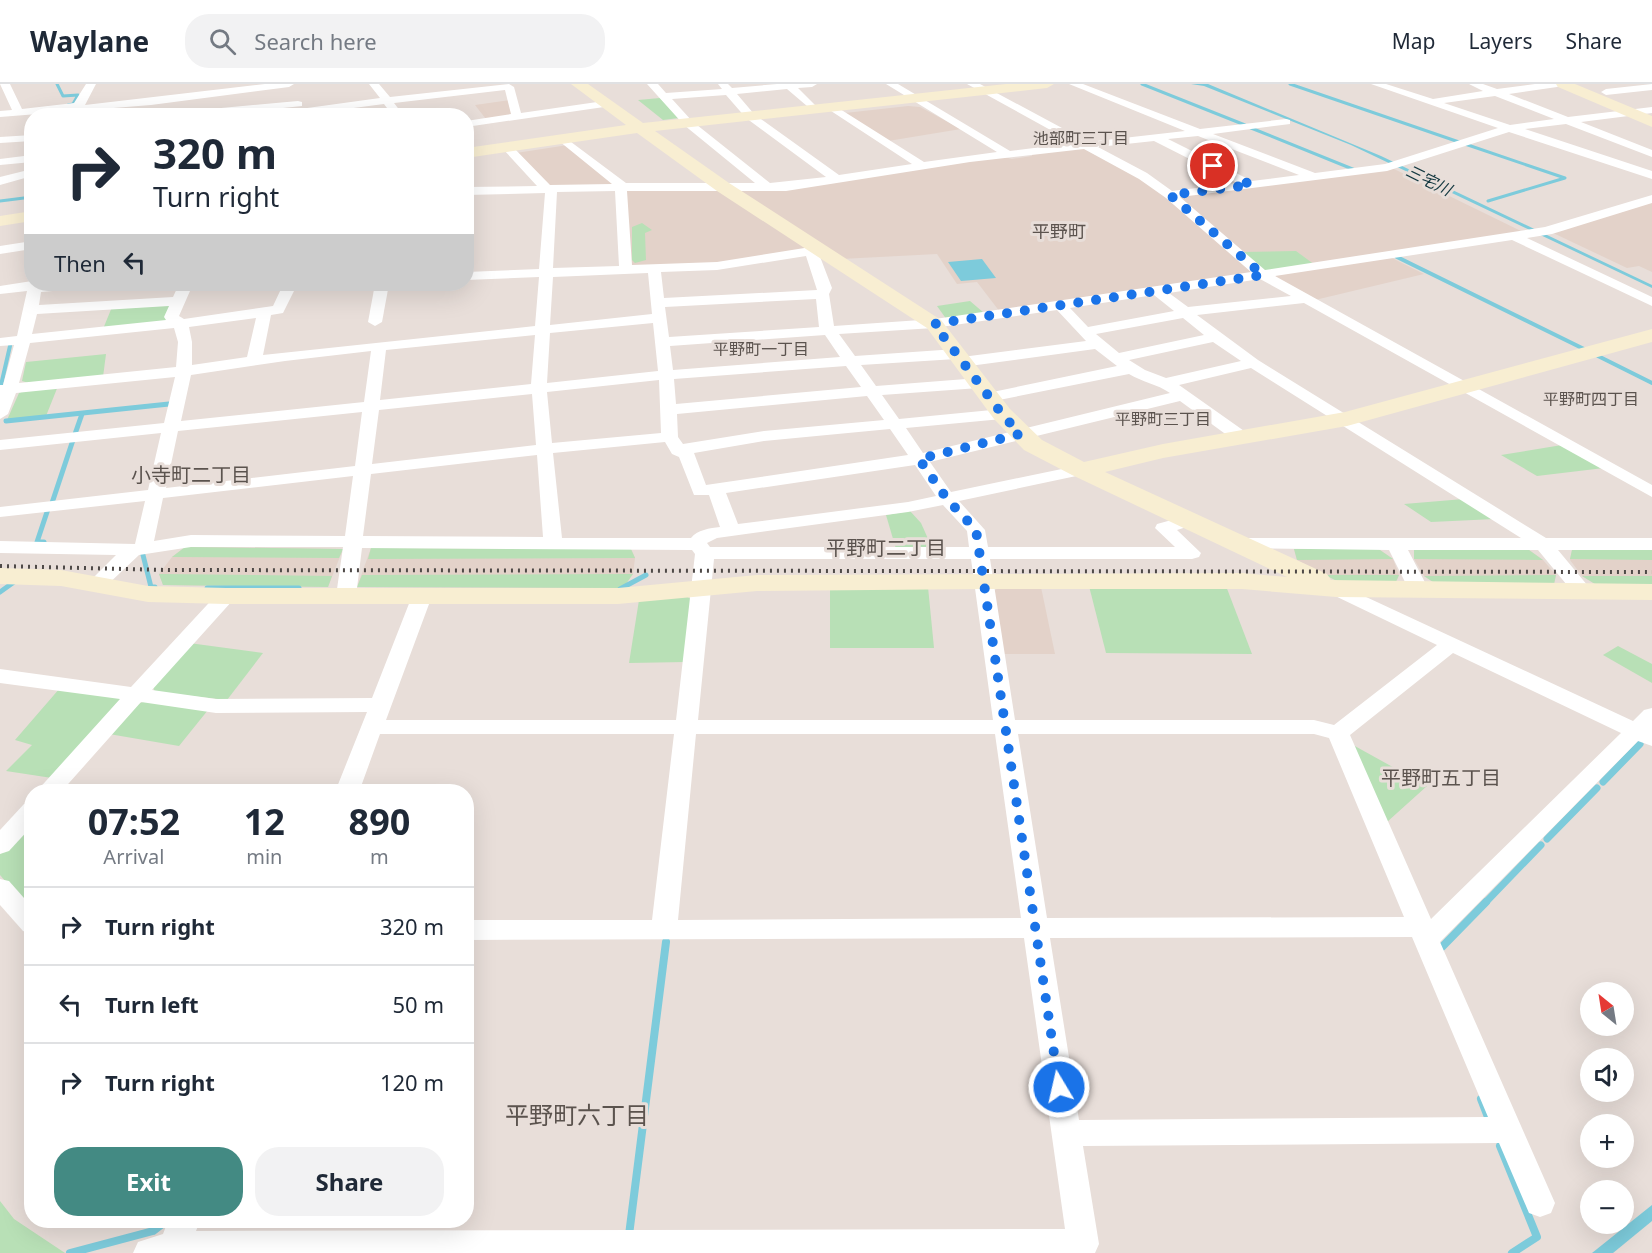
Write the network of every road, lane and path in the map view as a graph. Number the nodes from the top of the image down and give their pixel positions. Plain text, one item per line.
1 (5, 84) edge
2 (92, 84) edge
3 (287, 84) edge
4 (295, 84) edge
5 (374, 84) edge
6 (578, 84) edge
7 (652, 84) edge
8 (812, 84) edge
9 (891, 84) edge
10 (1047, 84) edge
11 (1074, 84) edge
12 (1376, 84) edge
13 (1474, 84) edge
14 (1557, 84) edge
15 (1563, 84) edge
16 (788, 85) edge
17 (979, 87) edge
18 (1652, 87) edge
19 (169, 88) dead end
20 (726, 88) edge
21 (1606, 92) dead end
22 (1496, 93) junction
23 (187, 97) junction
24 (662, 97) junction
25 (913, 98) junction
26 (167, 100) junction
27 (387, 101) junction
28 (1430, 102) junction
29 (604, 104) junction
30 (832, 107) junction
31 (83, 108) edge
32 (99, 108) edge
33 (188, 108) edge
34 (299, 108) edge
35 (319, 108) edge
36 (393, 108) edge
37 (814, 109) junction
38 (18, 112) junction
39 (24, 112) edge
40 (1644, 113) edge
41 (0, 114) edge
42 (517, 116) junction
43 (750, 116) junction
44 (1566, 120) junction
45 (1286, 122) dead end
46 (474, 123) edge
47 (688, 123) junction
48 (639, 128) junction
49 (1509, 128) junction
50 (1200, 132) junction
51 (24, 138) edge
52 (1157, 138) junction
53 (563, 139) junction
54 (0, 140) edge
55 (1086, 146) junction
56 (1652, 146) edge
57 (507, 147) junction
58 (1637, 148) junction
59 (474, 152) edge
60 (1590, 154) junction
61 (1652, 154) edge
62 (1009, 155) junction
63 (24, 159) edge
64 (0, 162) edge
65 (922, 166) junction
66 (24, 174) edge
67 (1652, 174) edge
68 (1316, 178) junction
69 (836, 179) junction
70 (0, 181) edge
71 (1251, 185) junction
72 (621, 187) junction
73 (723, 187) junction
74 (768, 188) junction
75 (549, 189) junction
76 (474, 191) edge
77 (1170, 195) junction
78 (1652, 199) edge
79 (24, 217) edge
80 (0, 221) edge
81 (1515, 237) junction
82 (24, 246) edge
83 (0, 250) edge
84 (814, 251) junction
85 (654, 269) junction
86 (626, 270) junction
87 (545, 273) junction
88 (1263, 275) junction
89 (474, 276) edge
90 (24, 287) edge
91 (0, 290) edge
92 (33, 291) edge
93 (180, 291) edge
94 (288, 291) edge
95 (380, 291) edge
96 (1158, 291) junction
97 (822, 294) junction
98 (1305, 299) junction
99 (176, 302) junction
100 (658, 303) junction
101 (1652, 303) edge
102 (1061, 305) junction
103 (31, 310) junction
104 (264, 312) junction
105 (1185, 313) junction
106 (660, 318) junction
107 (375, 322) dead end
108 (178, 324) junction
109 (933, 324) junction
110 (542, 329) junction
111 (828, 330) junction
112 (1084, 332) junction
113 (1652, 335) edge
114 (1216, 337) junction
115 (23, 338) junction
116 (0, 342) edge
117 (662, 342) junction
118 (1098, 344) junction
119 (379, 346) junction
120 (959, 358) junction
121 (1118, 358) junction
122 (254, 361) junction
123 (850, 361) junction
124 (1253, 363) junction
125 (1133, 368) junction
126 (184, 371) junction
127 (666, 375) junction
128 (1166, 383) junction
129 (539, 387) junction
130 (1464, 387) junction
131 (5, 389) edge
132 (871, 391) junction
133 (1183, 395) junction
134 (990, 398) junction
135 (371, 405) junction
136 (668, 410) junction
137 (0, 414) edge
138 (1347, 419) junction
139 (894, 424) junction
140 (171, 426) junction
141 (1020, 434) junction
142 (1241, 437) junction
143 (674, 443) junction
144 (0, 445) edge
145 (545, 449) junction
146 (919, 459) junction
147 (363, 469) junction
148 (1081, 470) junction
149 (716, 490) junction
150 (1652, 492) edge
151 (155, 494) junction
152 (947, 499) junction
153 (0, 512) edge
154 (1190, 520) junction
155 (731, 531) junction
156 (354, 543) junction
157 (553, 544) junction
158 (1240, 544) junction
159 (1396, 544) junction
160 (1652, 544) edge
161 (1544, 545) junction
162 (0, 547) edge
163 (138, 549) junction
164 (701, 549) junction
165 (980, 554) junction
166 (0, 576) edge
167 (982, 581) junction
168 (96, 585) junction
169 (1336, 588) junction
170 (701, 589) junction
171 (1419, 590) junction
172 (1583, 592) junction
173 (1652, 592) edge
174 (226, 596) junction
175 (346, 596) junction
176 (422, 596) junction
177 (1451, 644) junction
178 (0, 676) edge
179 (136, 694) junction
180 (380, 705) junction
181 (372, 727) junction
182 (1005, 727) junction
183 (1646, 728) edge
184 (686, 729) junction
185 (1338, 733) junction
186 (55, 784) edge
187 (350, 784) edge
188 (24, 819) edge
189 (0, 845) edge
190 (0, 888) edge
191 (24, 915) edge
192 (1035, 928) junction
193 (664, 929) junction
194 (474, 930) edge
195 (1424, 933) junction
196 (1508, 1130) junction
197 (1066, 1133) junction
198 (1540, 1203) dead end
199 (169, 1240) edge
200 (1084, 1249) edge

1 - 38 street
2 - 31 street
3 - 23 street
4 - 34 street
5 - 27 street
6 - 29 street
7 - 24 street
8 - 16 street
9 - 25 street
10 - 17 street
11 - 50 street
12 - 28 street
13 - 22 street
14 - 22 street
15 - 40 street
16 - 20 street
16 - 37 street
17 - 25 street
17 - 55 street
18 - 21 street
19 - 26 street
20 - 24 street
20 - 43 street
22 - 28 street
22 - 44 street
23 - 26 street
23 - 33 street
24 - 47 street
25 - 30 street
25 - 62 street
26 - 32 street
27 - 35 street
27 - 36 street
27 - 42 street
28 - 49 street
29 - 42 street
29 - 48 street
30 - 37 street
30 - 65 street
37 - 43 street
38 - 39 street
38 - 41 street
40 - 44 street
42 - 46 street
43 - 47 street
43 - 69 street
44 - 49 street
44 - 58 street
45 - 50 street
47 - 48 street
47 - 74 street
48 - 53 street
48 - 73 street
49 - 60 street
49 - 68 street
50 - 52 street
50 - 68 street
51 - 54 street
52 - 55 street
52 - 71 street
53 - 57 street
53 - 72 street
55 - 62 street
55 - 77 street
56 - 58 street
57 - 59 street
57 - 75 street
58 - 60 street
58 - 61 street
60 - 67 street
62 - 65 street
63 - 64 street
65 - 69 street
66 - 70 street
68 - 71 street
69 - 74 street
71 - 77 street
72 - 73 street
72 - 75 street
72 - 86 street
73 - 74 street
73 - 84 street
75 - 76 street
75 - 87 street
77 - 88 street
78 - 81 street
79 - 80 street
81 - 88 street
81 - 101 street
82 - 83 street
84 - 85 street
84 - 97 street
84 - 109 street
85 - 86 street
85 - 100 street
86 - 87 street
87 - 89 street
87 - 110 street
88 - 96 street
88 - 98 street
90 - 91 street
92 - 103 street
93 - 99 street
94 - 104 street
95 - 107 street
96 - 102 street
96 - 105 street
97 - 100 street
97 - 111 street
98 - 105 street
98 - 130 street
99 - 103 street
99 - 108 street
100 - 106 street
102 - 109 street
102 - 112 street
103 - 115 street
104 - 108 street
104 - 122 street
105 - 112 street
105 - 114 street
106 - 110 street
106 - 117 street
108 - 115 street
108 - 126 street
109 - 111 street
109 - 120 street
110 - 119 street
110 - 129 street
111 - 117 street
111 - 123 street
112 - 118 street
113 - 130 street
114 - 121 street
114 - 124 street
115 - 116 street
115 - 131 street
117 - 127 street
118 - 120 street
118 - 121 street
119 - 122 street
119 - 135 street
120 - 123 street
120 - 134 street
121 - 125 street
122 - 126 street
123 - 127 street
123 - 132 street
124 - 128 street
124 - 138 street
125 - 128 street
125 - 134 street
126 - 131 street
126 - 140 street
127 - 129 street
127 - 136 street
128 - 133 street
129 - 135 street
129 - 145 street
130 - 138 street
130 - 150 street
131 - 137 street
132 - 134 street
132 - 136 street
132 - 139 street
133 - 141 street
133 - 142 street
134 - 139 street
134 - 141 street
135 - 140 street
135 - 147 street
136 - 143 street
138 - 142 street
138 - 161 street
139 - 143 street
139 - 146 street
140 - 144 street
140 - 151 street
141 - 146 street
141 - 148 street
142 - 148 street
143 - 145 street
143 - 149 street
145 - 147 street
145 - 157 street
146 - 149 street
146 - 152 street
147 - 151 street
147 - 156 street
148 - 152 street
148 - 154 street
149 - 155 street
151 - 153 street
151 - 163 street
152 - 155 street
152 - 165 street
154 - 158 street
154 - 165 street
155 - 164 street
156 - 157 street
156 - 163 street
156 - 175 street
157 - 164 street
158 - 159 street
158 - 169 street
159 - 161 street
159 - 171 street
160 - 161 street
161 - 172 street
162 - 163 street
163 - 168 street
164 - 165 street
164 - 170 street
165 - 167 street
166 - 168 street
167 - 169 street
167 - 170 street
167 - 182 street
168 - 174 street
169 - 171 street
169 - 177 street
170 - 176 street
170 - 184 street
171 - 172 street
172 - 173 street
174 - 175 street
174 - 179 street
175 - 176 street
176 - 180 street
177 - 183 street
177 - 185 street
178 - 179 street
179 - 180 street
179 - 186 street
180 - 181 street
181 - 184 street
181 - 187 street
182 - 184 street
182 - 185 street
182 - 192 street
183 - 195 street
184 - 193 street
185 - 195 street
188 - 189 street
190 - 191 street
192 - 193 street
192 - 195 street
192 - 197 street
193 - 194 street
195 - 196 street
196 - 197 street
196 - 198 street
197 - 200 street
199 - 200 street

